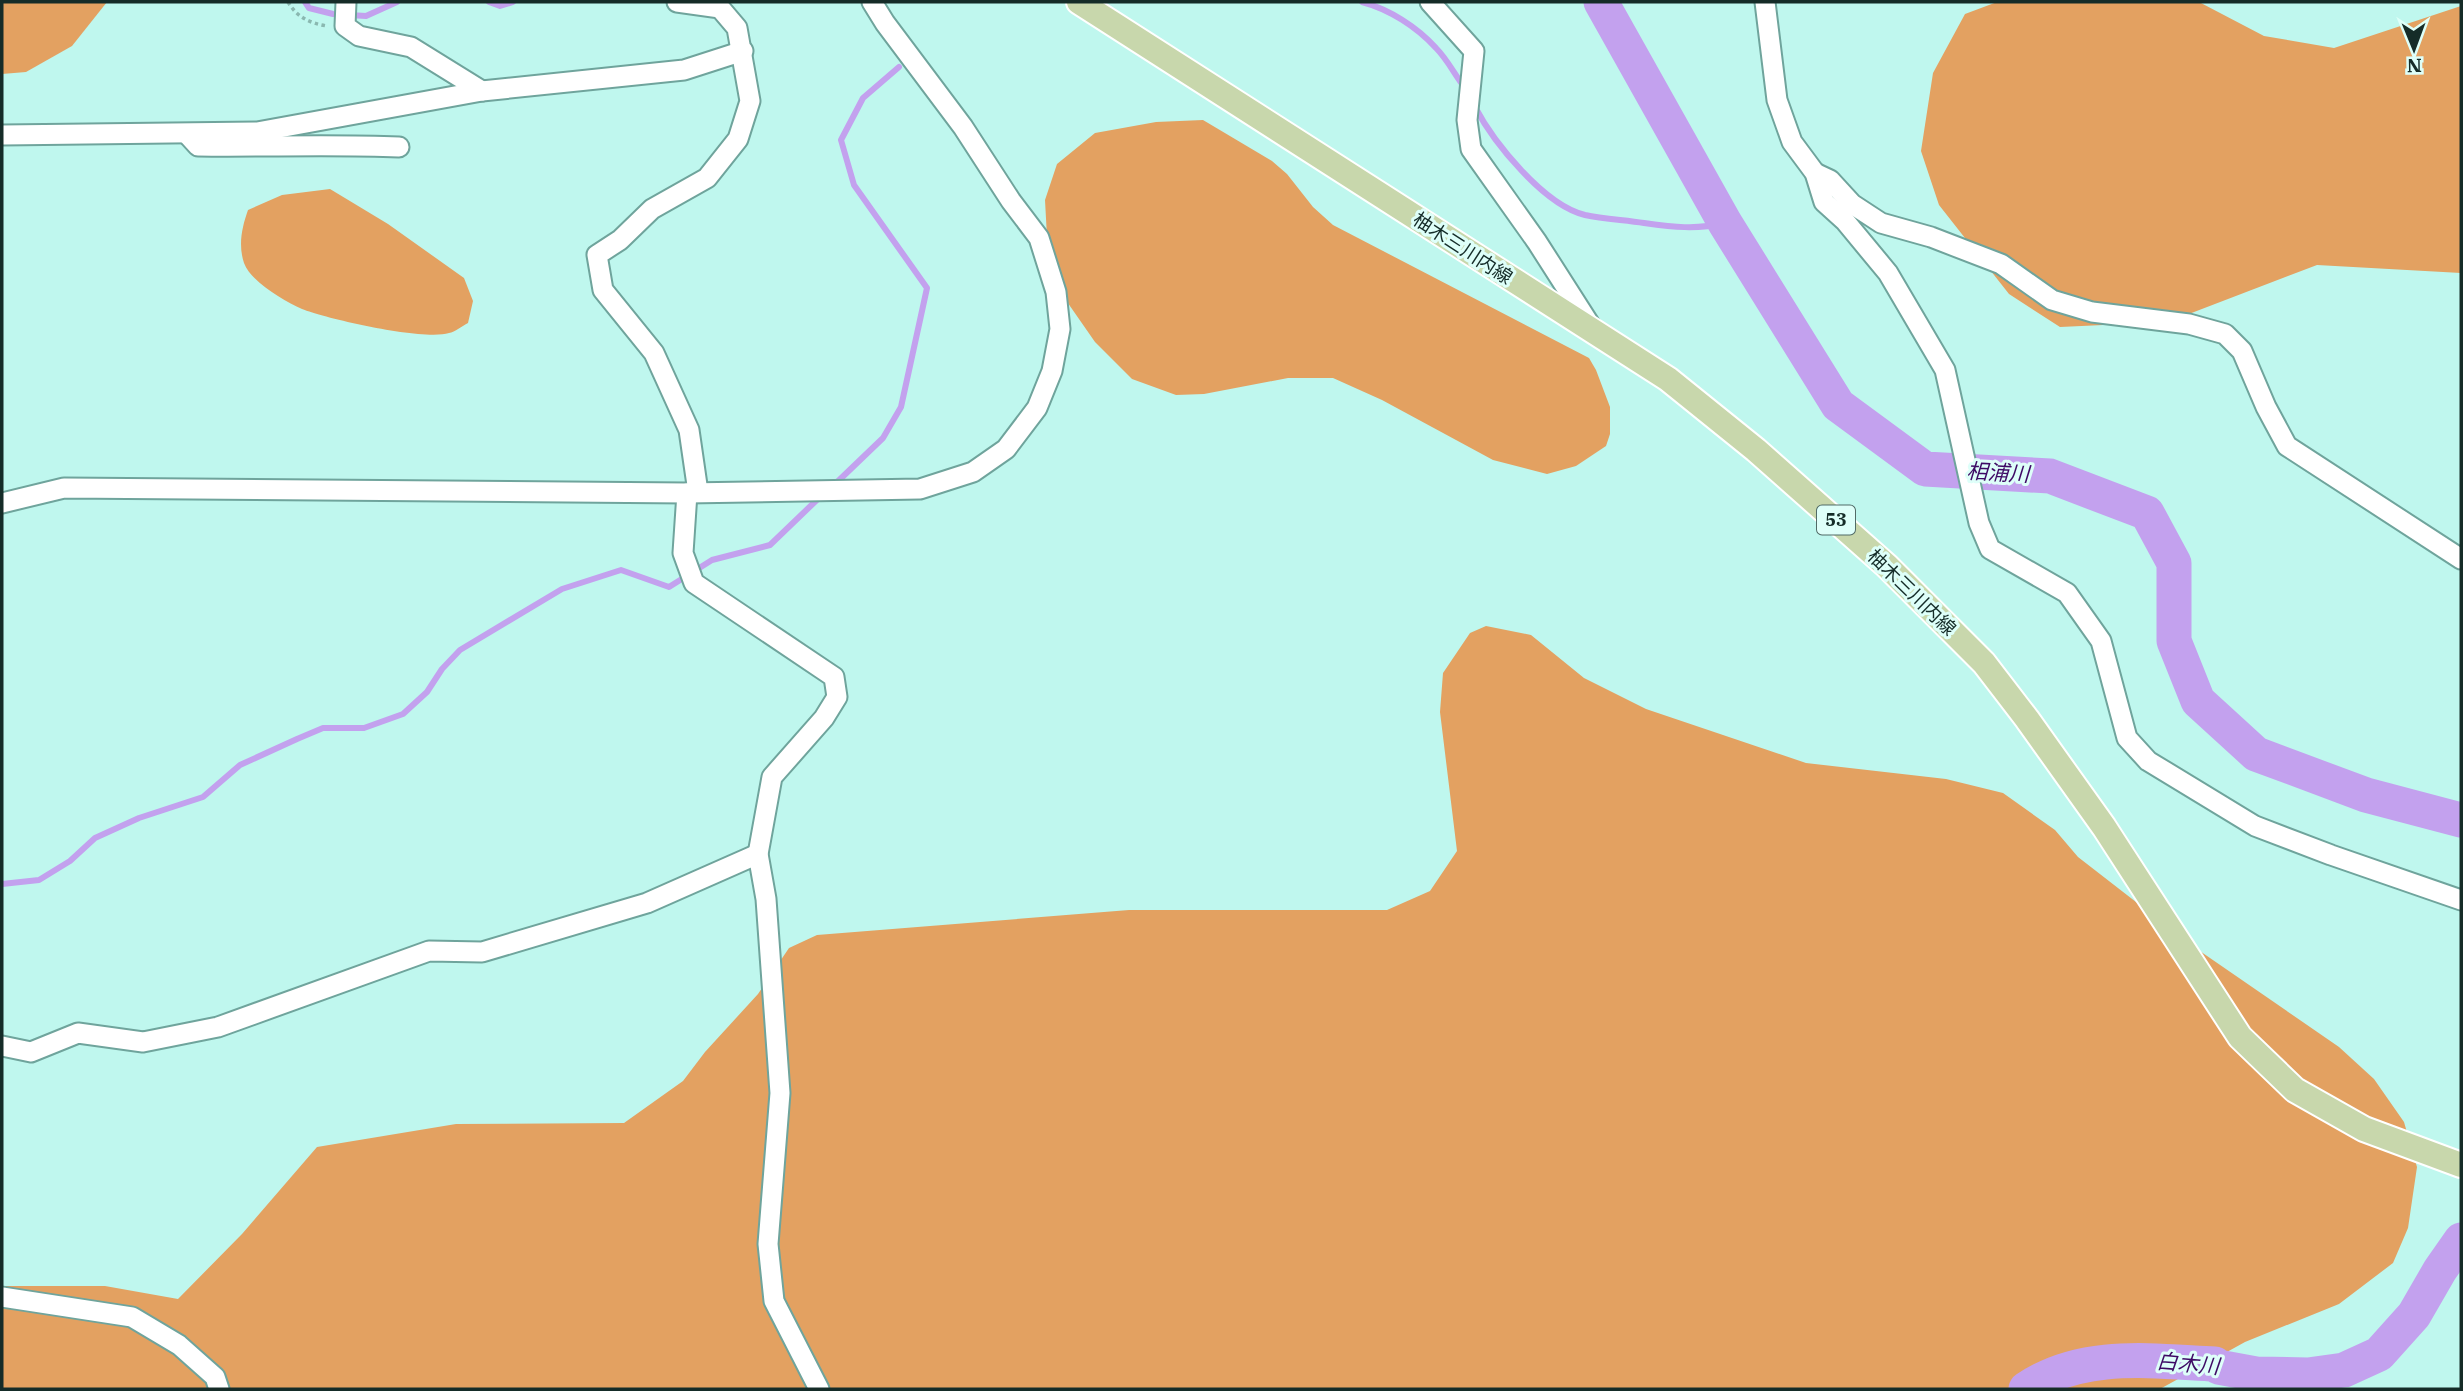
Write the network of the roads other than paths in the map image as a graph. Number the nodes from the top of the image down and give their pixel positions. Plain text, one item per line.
1 (346, 2) edge
2 (677, 2) edge
3 (872, 2) edge
4 (1079, 2) edge
5 (1430, 2) edge
6 (1765, 2) edge
7 (743, 51) junction
8 (482, 91) junction
9 (187, 133) junction
10 (2, 135) edge
11 (399, 147) dead end
12 (1815, 173) junction
13 (1595, 332) junction
14 (693, 492) junction
15 (2, 503) edge
16 (2461, 559) edge
17 (758, 854) junction
18 (2461, 900) edge
19 (2, 1046) edge
20 (2461, 1165) edge
21 (2, 1297) edge
22 (219, 1389) edge
23 (819, 1389) edge

1 - 8 street
2 - 7 street
3 - 14 street
4 - 13 main road, 柚木三川内線 / 53
5 - 13 street
6 - 12 street
7 - 8 street
7 - 14 street
8 - 9 street
9 - 10 street
9 - 11 street
12 - 16 street
12 - 18 street
13 - 20 main road, 柚木三川内線 / 53
14 - 15 street
14 - 17 street
17 - 19 street
17 - 23 street
21 - 22 street

